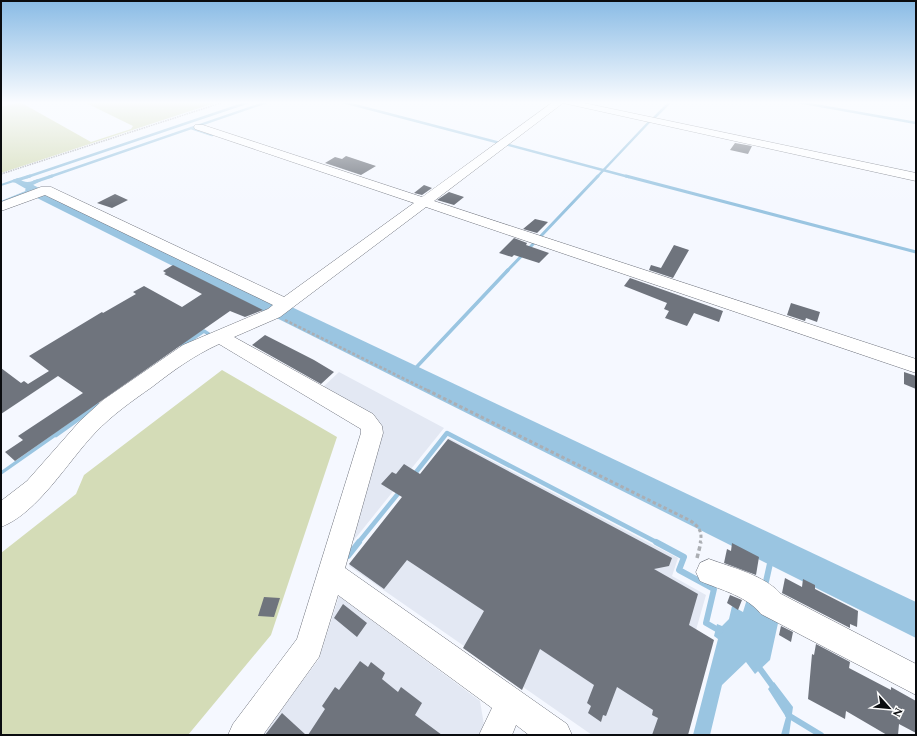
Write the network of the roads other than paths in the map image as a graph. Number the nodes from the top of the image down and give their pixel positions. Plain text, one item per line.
1 (222, 136) edge
2 (513, 136) edge
3 (725, 136) edge
4 (916, 178) edge
5 (421, 204) junction
6 (1, 207) edge
7 (280, 310) junction
8 (218, 336) junction
9 (916, 366) edge
10 (1, 516) edge
11 (709, 572) road end
12 (331, 574) junction
13 (916, 680) edge
14 (510, 702) junction
15 (244, 735) edge
16 (495, 735) edge
17 (556, 735) edge

1 - 5 street
2 - 5 street
3 - 4 street
5 - 7 street
5 - 9 street
6 - 7 street
7 - 8 street
8 - 10 street
8 - 12 street
11 - 13 street
12 - 14 street
12 - 15 street
14 - 16 street
14 - 17 street

